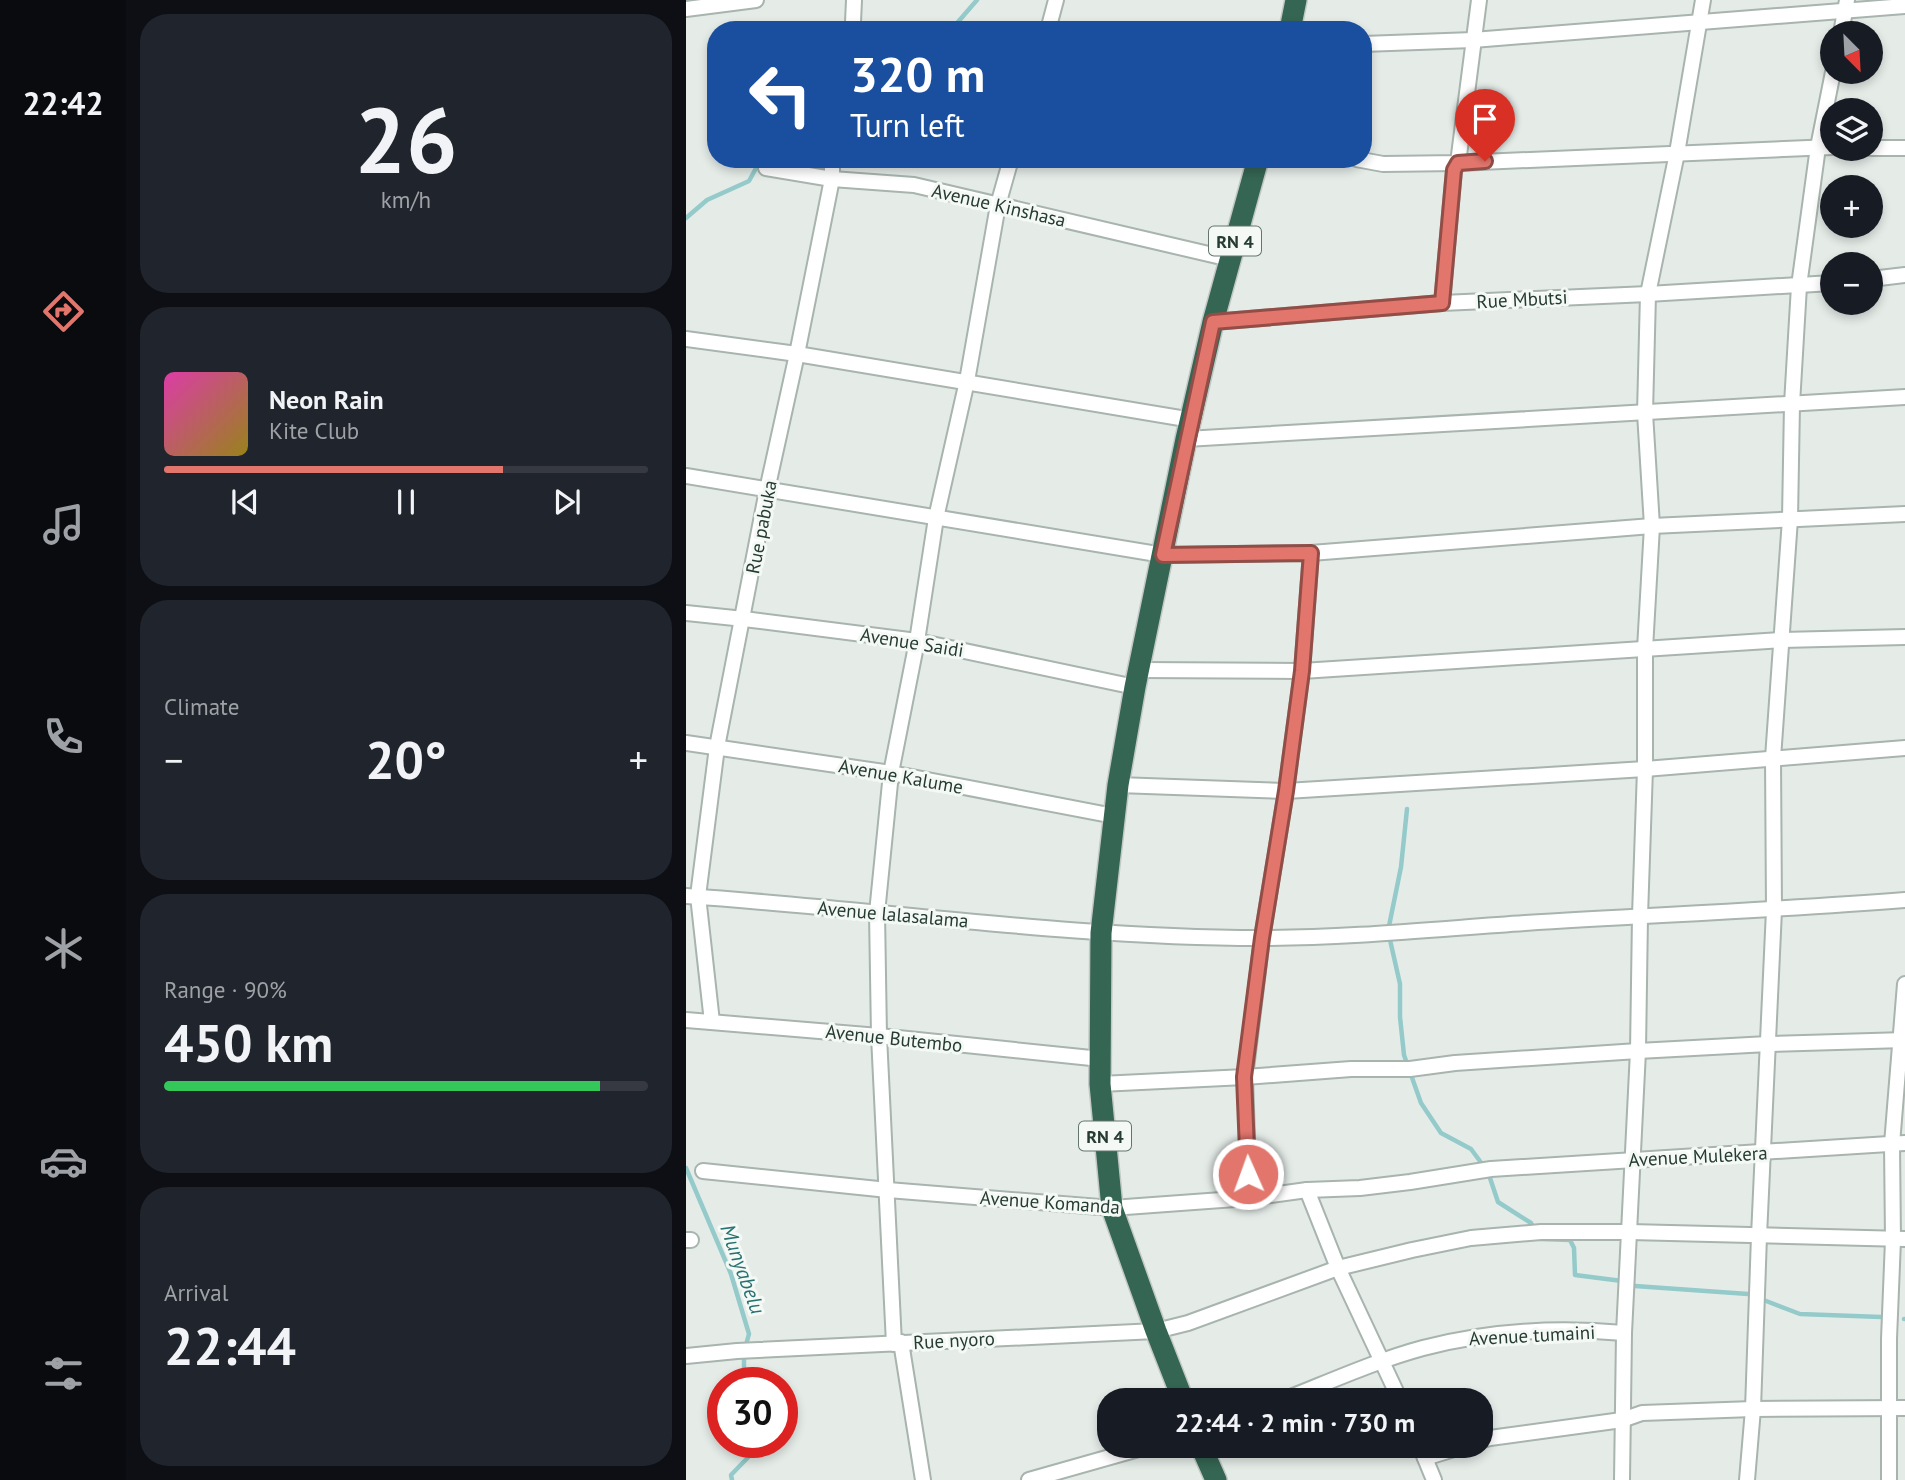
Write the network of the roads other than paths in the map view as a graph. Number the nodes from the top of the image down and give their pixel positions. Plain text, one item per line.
1 (756, 0) edge
2 (854, 0) edge
3 (1056, 0) edge
4 (1296, 0) edge
5 (1479, 0) edge
6 (1703, 0) edge
7 (1847, 5) edge
8 (1905, 6) edge
9 (686, 9) edge
10 (853, 21) edge
11 (1050, 21) edge
12 (1292, 21) edge
13 (1700, 22) junction
14 (1473, 40) junction
15 (1372, 44) edge
16 (1820, 147) edge
17 (1883, 148) edge
18 (1905, 148) edge
19 (1677, 153) junction
20 (1822, 161) edge
21 (1372, 162) edge
22 (1458, 163) junction
23 (766, 168) dead end
24 (832, 168) edge
25 (1008, 168) edge
26 (1255, 168) edge
27 (832, 179) junction
28 (998, 205) junction
29 (1230, 259) junction
30 (1905, 275) edge
31 (1883, 278) edge
32 (1820, 284) edge
33 (1799, 286) junction
34 (1648, 294) junction
35 (1442, 303) junction
36 (1213, 322) junction
37 (686, 339) edge
38 (797, 354) junction
39 (967, 381) junction
40 (1905, 397) edge
41 (1792, 404) junction
42 (1645, 413) junction
43 (1189, 429) junction
44 (686, 476) edge
45 (767, 490) junction
46 (1905, 514) edge
47 (936, 518) junction
48 (1790, 519) junction
49 (1652, 526) junction
50 (1311, 553) junction
51 (1163, 555) junction
52 (686, 613) edge
53 (744, 618) junction
54 (1905, 637) edge
55 (1782, 640) junction
56 (917, 641) junction
57 (1645, 649) junction
58 (1302, 671) junction
59 (1137, 678) junction
60 (686, 743) edge
61 (718, 747) junction
62 (1905, 748) edge
63 (1773, 758) junction
64 (1645, 769) junction
65 (891, 773) junction
66 (1118, 785) junction
67 (1286, 791) junction
68 (1114, 816) junction
69 (692, 896) edge
70 (1905, 900) edge
71 (1774, 910) junction
72 (877, 913) junction
73 (1640, 916) junction
74 (1101, 933) junction
75 (1262, 938) junction
76 (1905, 984) edge
77 (686, 1020) edge
78 (712, 1022) junction
79 (879, 1036) junction
80 (1903, 1040) edge
81 (1768, 1044) junction
82 (1638, 1051) junction
83 (1101, 1059) junction
84 (1244, 1077) junction
85 (1100, 1084) junction
86 (1899, 1144) edge
87 (1764, 1153) junction
88 (1633, 1160) junction
89 (1485, 1170) joint
90 (703, 1171) dead end
91 (888, 1190) junction
92 (1307, 1191) junction
93 (1249, 1198) junction
94 (1112, 1208) junction
95 (1630, 1232) junction
96 (1759, 1236) junction
97 (1899, 1240) edge
98 (1338, 1268) junction
99 (1156, 1331) junction
100 (1625, 1333) junction
101 (897, 1343) junction
102 (686, 1356) edge
103 (1382, 1361) junction
104 (1178, 1388) edge
105 (1313, 1388) edge
106 (1394, 1388) edge
107 (1890, 1408) junction
108 (1905, 1408) edge
109 (1754, 1409) junction
110 (1622, 1420) junction
111 (1493, 1438) edge
112 (1107, 1458) edge
113 (1206, 1458) edge
114 (1425, 1458) edge
115 (923, 1480) edge
116 (1029, 1480) edge
117 (1216, 1480) edge
118 (1434, 1480) edge
119 (1622, 1480) edge
120 (1747, 1480) edge
121 (1889, 1480) edge

1 - 9 street
2 - 10 street
3 - 11 street
4 - 12 highway
5 - 14 street
6 - 13 street
7 - 8 street
7 - 13 street
13 - 14 street
13 - 19 street
14 - 15 street
14 - 22 street
16 - 19 street
17 - 18 street
19 - 22 street
19 - 34 street
20 - 33 street
21 - 22 street
22 - 35 street
23 - 27 street, Avenue Kinshasa
24 - 27 street, Rue pabuka
25 - 28 street
26 - 29 highway, RN 4
27 - 28 street, Avenue Kinshasa
27 - 38 street, Rue pabuka
28 - 29 street, Avenue Kinshasa
28 - 39 street
29 - 36 highway, RN 4
30 - 31 street
32 - 33 street, Rue Mbutsi
33 - 34 street, Rue Mbutsi
33 - 41 street
34 - 35 street, Rue Mbutsi
34 - 42 street
35 - 36 street, Rue Mbutsi
36 - 43 highway, RN 4
37 - 38 street
38 - 39 street
38 - 45 street, Rue pabuka
39 - 43 street
39 - 47 street
40 - 41 street
41 - 42 street
41 - 48 street
42 - 43 street
42 - 49 street
43 - 51 highway, RN 4
44 - 45 street
45 - 47 street
45 - 53 street, Rue pabuka
46 - 48 street
47 - 51 street
47 - 56 street
48 - 49 street
48 - 55 street
49 - 50 street
49 - 57 street
50 - 51 street
50 - 58 street
51 - 59 highway, RN 4
52 - 53 street, Avenue Saidi
53 - 56 street, Avenue Saidi
53 - 61 street, Rue pabuka
54 - 55 street, Avenue Saidi
55 - 57 street, Avenue Saidi
55 - 63 street
56 - 59 street, Avenue Saidi
56 - 65 street
57 - 58 street, Avenue Saidi
57 - 64 street
58 - 59 street, Avenue Saidi
58 - 67 street
59 - 66 highway, RN 4
60 - 61 street, Avenue Kalume
61 - 65 street, Avenue Kalume
61 - 69 street, Rue pabuka
62 - 63 street
63 - 64 street
63 - 71 street
64 - 67 street
64 - 73 street
65 - 68 street, Avenue Kalume
65 - 72 street
66 - 67 street
66 - 68 highway, RN 4
67 - 75 street
68 - 74 highway, RN 4
69 - 72 street, Avenue lalasalama
69 - 78 street, Rue pabuka
70 - 71 street, Avenue lalasalama
71 - 73 street, Avenue lalasalama
71 - 81 street
72 - 74 street, Avenue lalasalama
72 - 79 street
73 - 75 street, Avenue lalasalama
73 - 82 street
74 - 75 street, Avenue lalasalama
74 - 83 highway, RN 4
75 - 84 street
76 - 80 street
77 - 78 street, Avenue Butembo
78 - 79 street, Avenue Butembo
79 - 83 street, Avenue Butembo
79 - 91 street
80 - 81 street
80 - 86 street
81 - 82 street
81 - 87 street
82 - 84 street
82 - 88 street
83 - 85 highway, RN 4
84 - 85 street
84 - 93 street
85 - 94 highway, RN 4
86 - 87 street, Avenue Mulekera
86 - 97 street
87 - 88 street, Avenue Mulekera
87 - 96 street
88 - 89 street, Avenue Mulekera
88 - 95 street
89 - 92 street, Avenue Komanda
90 - 91 street, Avenue Komanda
91 - 94 street, Avenue Komanda
91 - 101 street
92 - 93 street, Avenue Komanda
92 - 98 street
93 - 94 street, Avenue Komanda
94 - 99 highway, RN 4
95 - 96 street, Rue nyoro
95 - 98 street, Rue nyoro
95 - 100 street
96 - 97 street, Rue nyoro
96 - 109 street
97 - 107 street
98 - 99 street, Rue nyoro
98 - 103 street
99 - 101 street, Rue nyoro
99 - 104 highway, RN 4
100 - 103 street, Avenue tumaini
100 - 110 street
101 - 102 street, Rue nyoro
101 - 115 street
103 - 105 street, Avenue tumaini
103 - 106 street
107 - 108 street
107 - 109 street
107 - 121 street
109 - 110 street
109 - 120 street
110 - 111 street
110 - 119 street
112 - 116 street
113 - 117 highway
114 - 118 street

